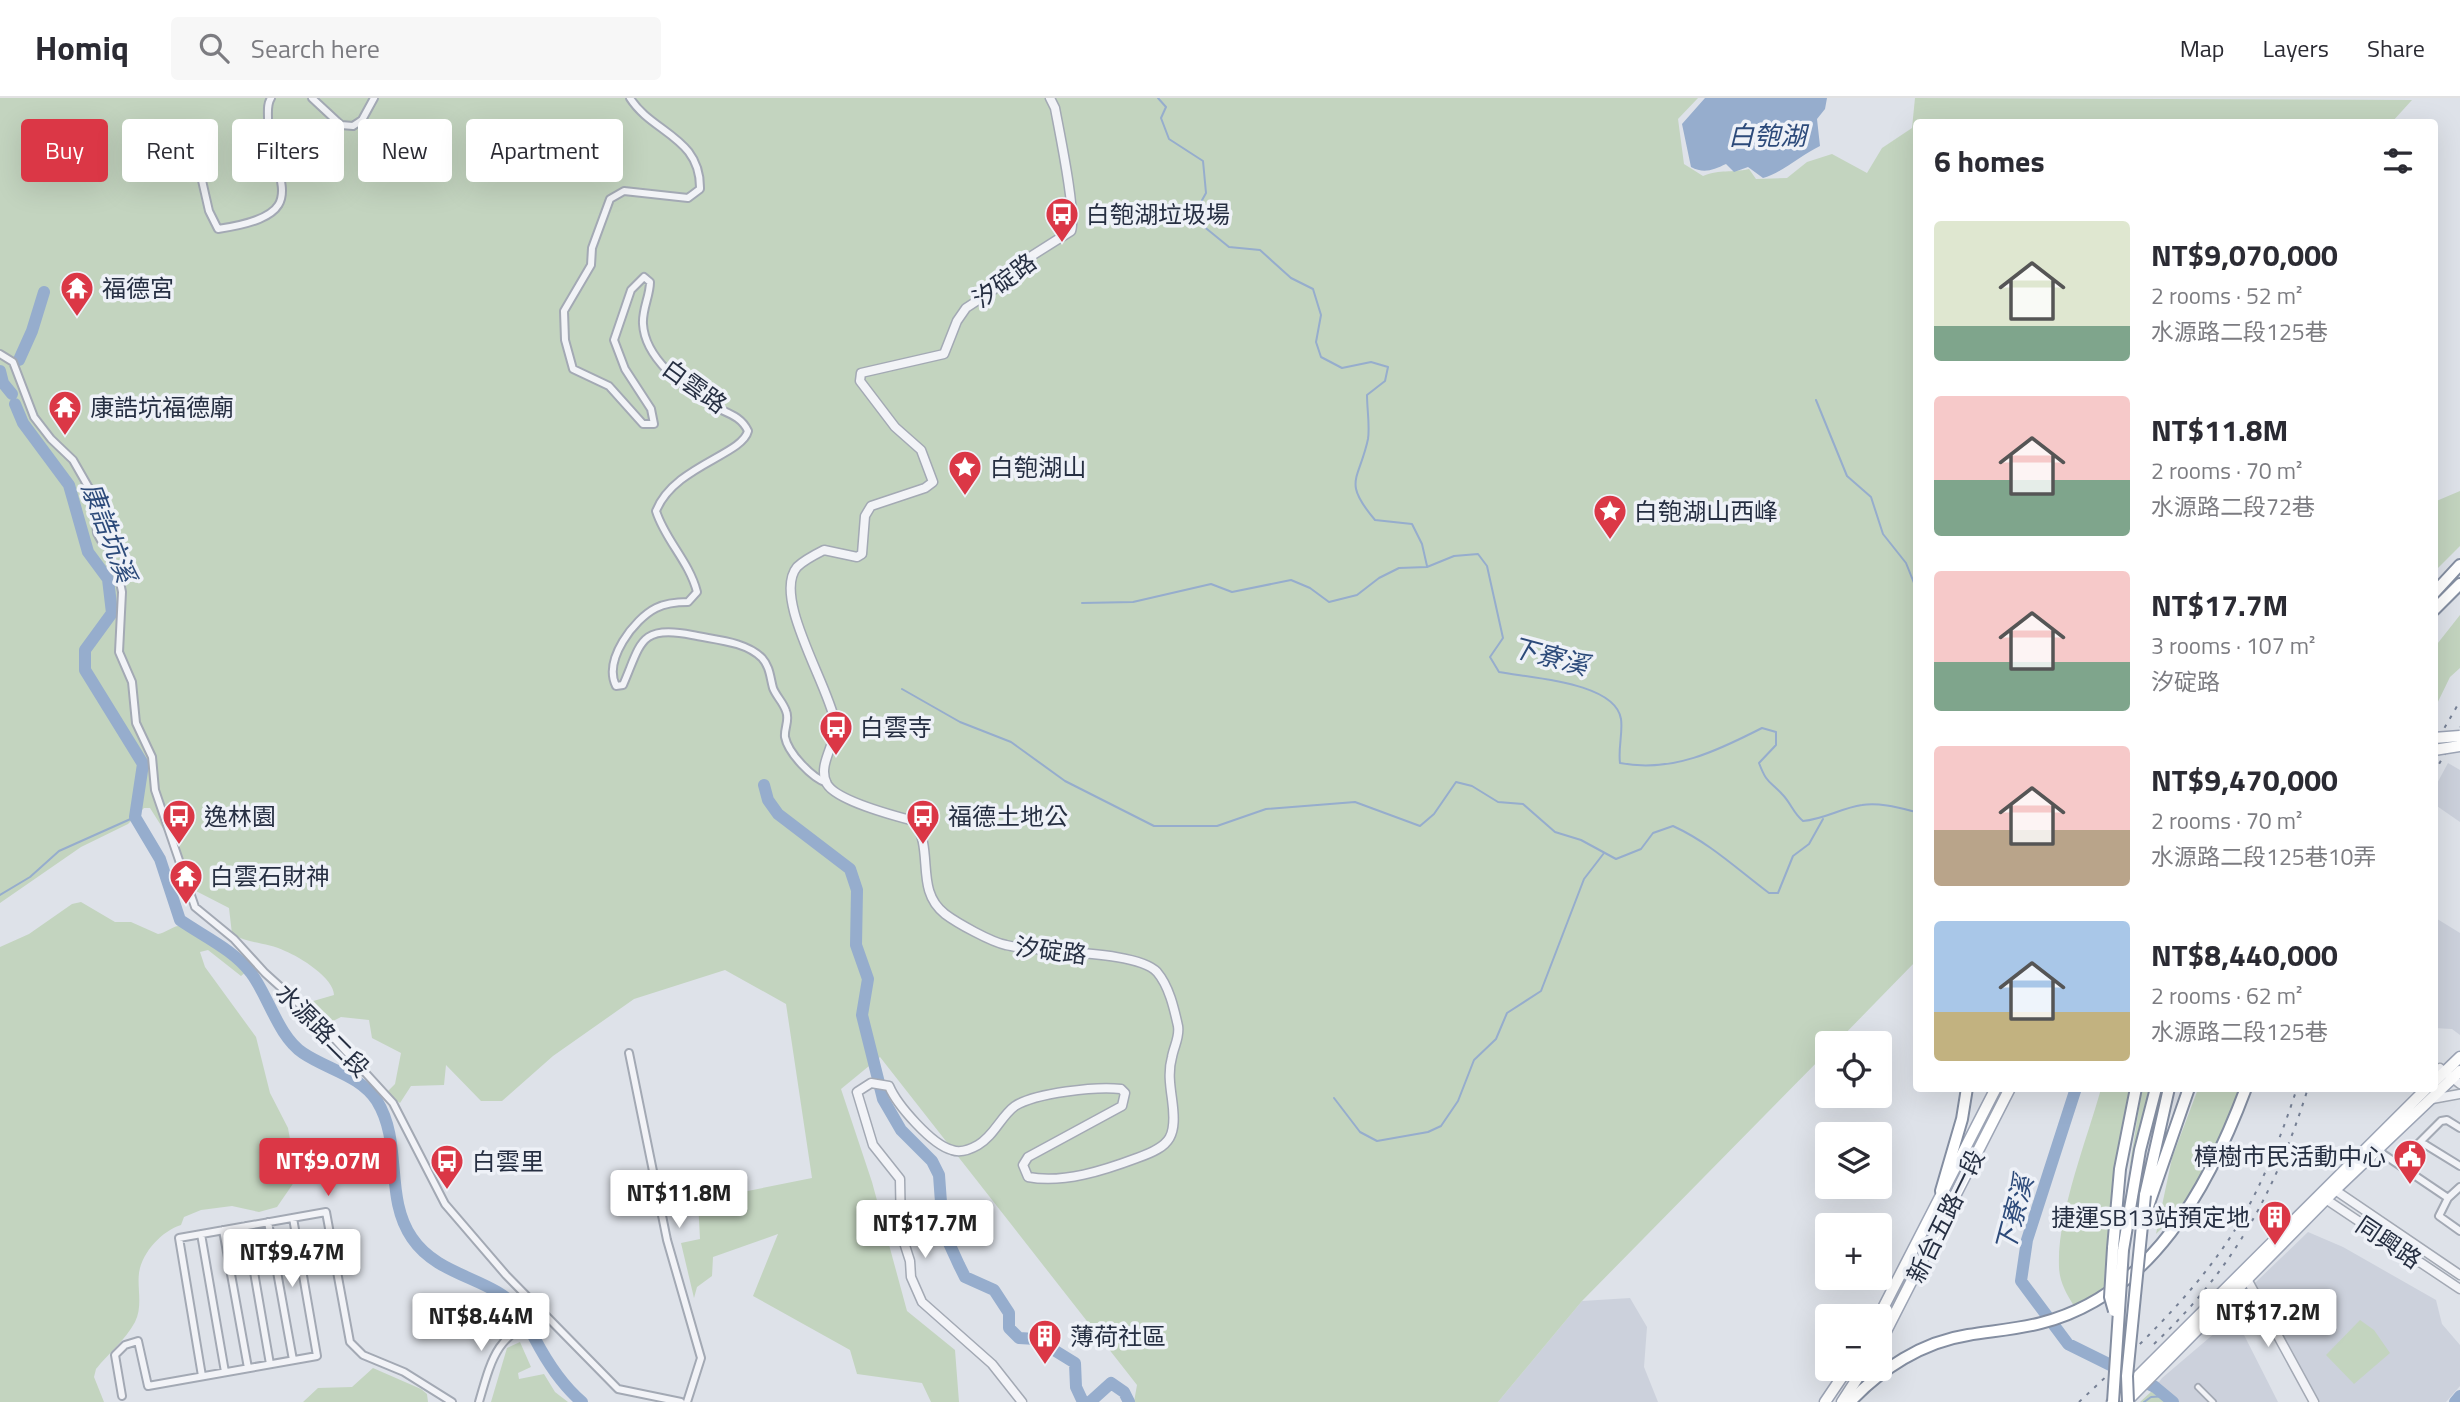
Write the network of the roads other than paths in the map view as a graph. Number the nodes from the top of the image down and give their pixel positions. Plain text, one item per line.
1 (271, 98) edge
2 (312, 98) edge
3 (374, 98) edge
4 (630, 98) edge
5 (1050, 98) edge
6 (202, 182) edge
7 (0, 354) edge
8 (103, 544) tunnel mouth
9 (2458, 566) edge
10 (117, 567) tunnel mouth
11 (2438, 581) edge
12 (2460, 584) edge
13 (2438, 588) edge
14 (2438, 606) edge
15 (2460, 736) edge
16 (2438, 738) edge
17 (2460, 746) edge
18 (2438, 749) edge
19 (827, 783) junction
20 (629, 1053) dead end
21 (2460, 1057) edge
22 (2460, 1071) edge
23 (2449, 1076) edge
24 (1967, 1092) edge
25 (1994, 1092) edge
26 (2008, 1092) edge
27 (2135, 1092) edge
28 (2154, 1092) edge
29 (2168, 1092) edge
30 (2188, 1092) edge
31 (2244, 1092) edge
32 (2423, 1092) edge
33 (2435, 1092) edge
34 (2460, 1094) edge
35 (2424, 1104) junction
36 (2460, 1128) edge
37 (2421, 1142) junction
38 (2377, 1150) junction
39 (2398, 1164) junction
40 (2460, 1167) edge
41 (2331, 1187) junction
42 (2460, 1187) edge
43 (1941, 1191) junction
44 (2150, 1195) junction
45 (2322, 1197) junction
46 (2448, 1198) junction
47 (293, 1218) junction
48 (268, 1222) junction
49 (246, 1226) junction
50 (223, 1230) junction
51 (2460, 1231) edge
52 (201, 1234) junction
53 (2460, 1275) edge
54 (2245, 1277) junction
55 (2460, 1289) edge
56 (1885, 1304) edge
57 (541, 1314) junction
58 (2116, 1318) junction
59 (1892, 1319) edge
60 (293, 1360) junction
61 (270, 1364) junction
62 (248, 1368) junction
63 (225, 1372) junction
64 (202, 1377) junction
65 (1839, 1381) edge
66 (1856, 1381) edge
67 (2198, 1387) dead end
68 (122, 1396) dead end
69 (2122, 1400) edge
70 (452, 1402) edge
71 (479, 1402) edge
72 (681, 1402) edge
73 (687, 1402) edge
74 (1022, 1402) edge
75 (1825, 1402) edge
76 (1842, 1402) edge
77 (1850, 1402) edge
78 (2213, 1402) edge
79 (2314, 1402) edge

1 - 6 street
2 - 3 street
4 - 19 street, 白雲路
5 - 19 street, 汐碇路
7 - 8 street
9 - 11 highway
9 - 13 highway
10 - 57 street, 水源路二段
12 - 14 highway
15 - 16 main road, bridge
17 - 18 main road, bridge
19 - 74 street, 汐碇路
20 - 73 street
21 - 23 main road
22 - 23 main road
24 - 43 highway
25 - 43 main road, 新台五路一段
26 - 59 main road, 新台五路一段
27 - 58 highway, bridge
28 - 58 highway, bridge
29 - 44 highway
30 - 44 highway
31 - 77 highway
32 - 41 main road
33 - 35 main road
34 - 35 street
35 - 38 main road
36 - 37 street
37 - 39 street
37 - 40 street
38 - 39 street
38 - 41 main road
39 - 46 street
41 - 45 main road
41 - 53 street, 同興路
42 - 46 street
43 - 56 main road, 新台五路一段
44 - 69 highway, bridge
45 - 54 main road
45 - 55 street, 同興路
46 - 51 street
47 - 48 street
47 - 60 street
47 - 70 street
48 - 49 street
48 - 60 street
49 - 50 street
49 - 61 street
50 - 52 street
50 - 62 street
52 - 63 street
52 - 64 street
54 - 69 main road
54 - 69 main road
54 - 79 street
57 - 71 street
57 - 72 street, 水源路二段
58 - 69 highway, bridge
60 - 61 street
61 - 62 street
62 - 63 street
63 - 64 street
64 - 68 street
65 - 75 main road
66 - 76 main road
67 - 78 street

